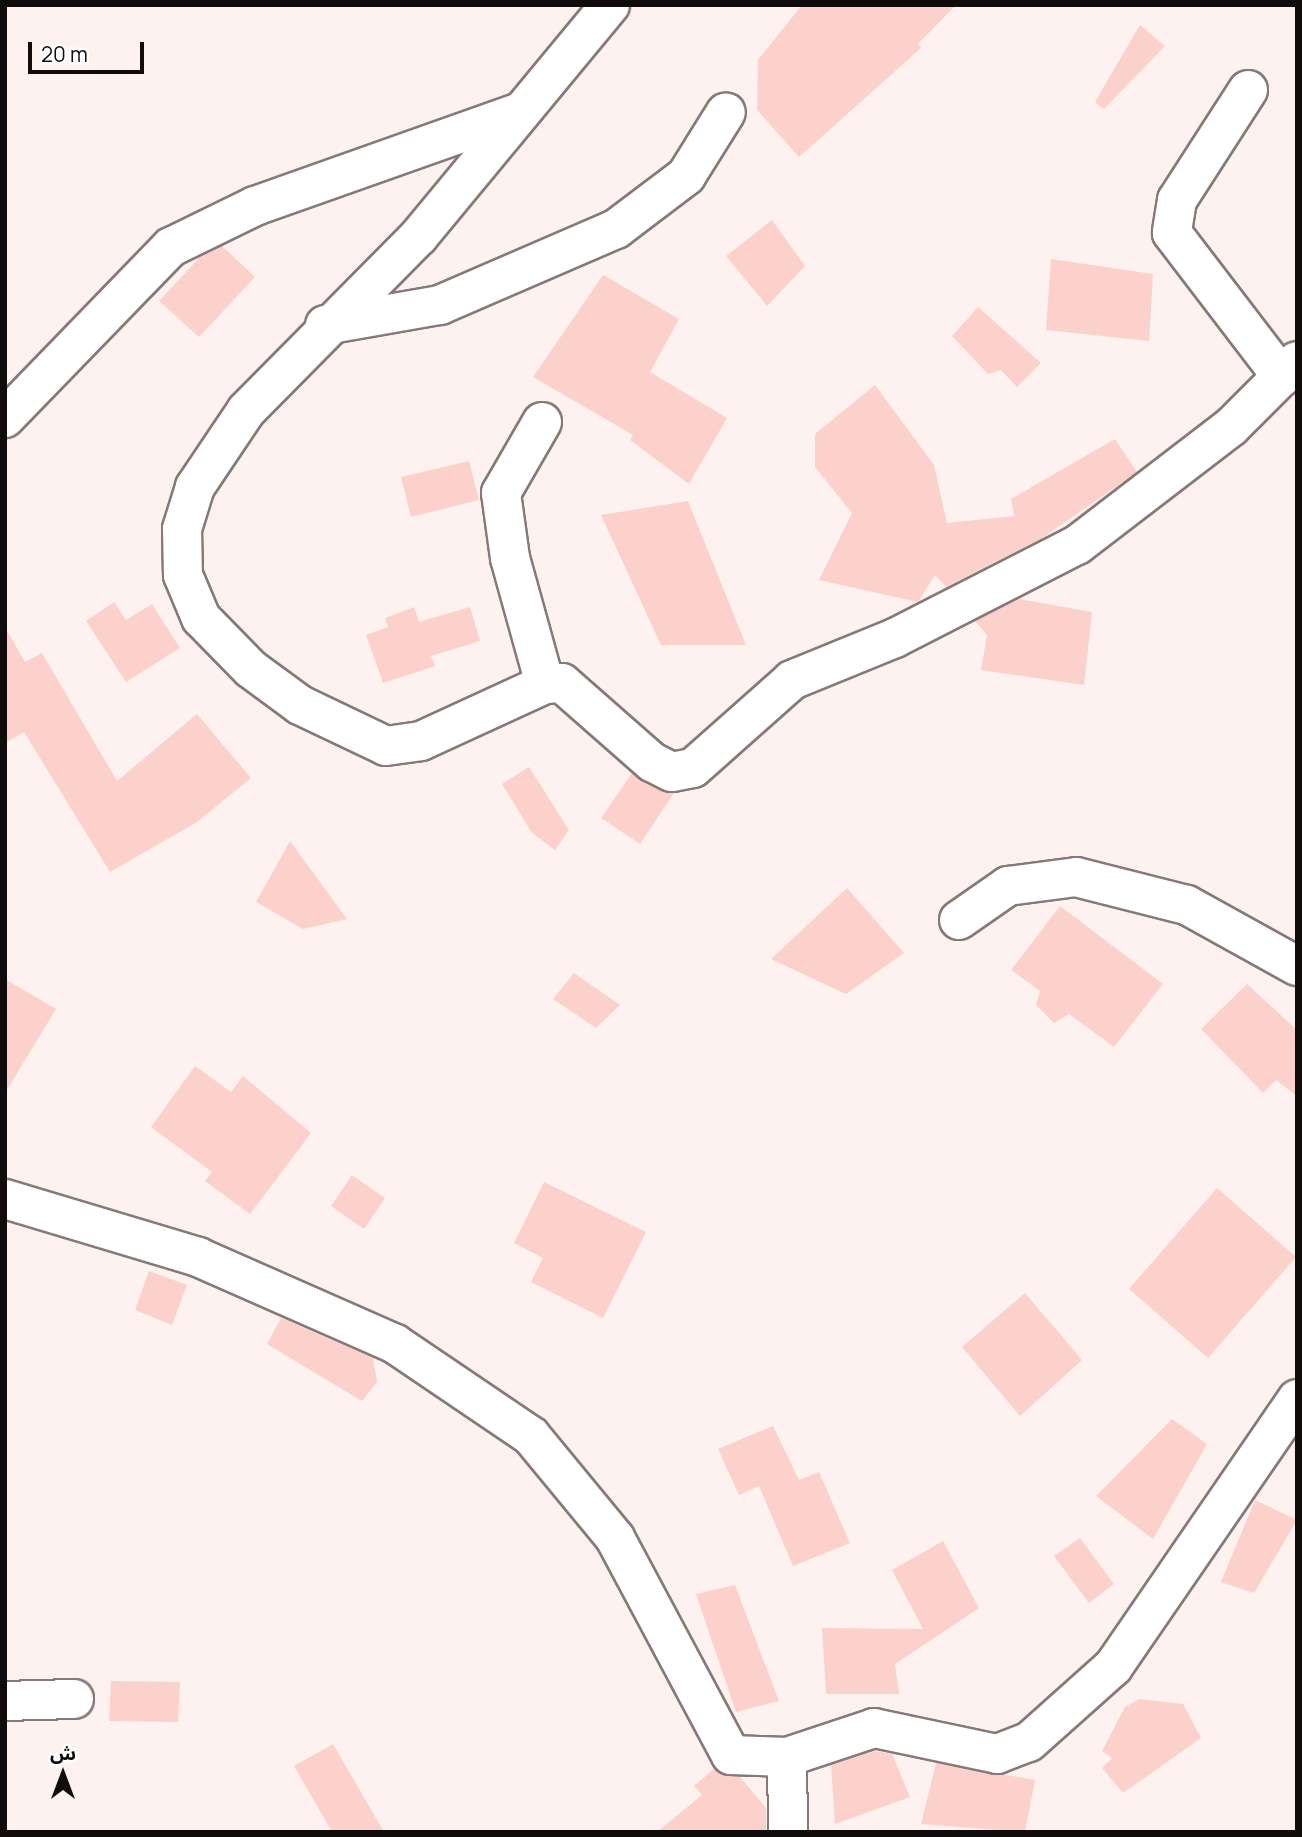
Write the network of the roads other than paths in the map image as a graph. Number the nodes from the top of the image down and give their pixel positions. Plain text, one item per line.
1 (610, 5) edge
2 (1248, 90) dead end
3 (523, 111) junction
4 (726, 112) dead end
5 (325, 325) junction
6 (1289, 369) edge
7 (5, 418) edge
8 (542, 422) dead end
9 (545, 684) junction
10 (958, 920) dead end
11 (1297, 966) edge
12 (5, 1199) edge
13 (1297, 1399) edge
14 (74, 1699) dead end
15 (5, 1701) edge
16 (788, 1757) junction
17 (788, 1832) edge

1 - 3 street
2 - 6 street
3 - 5 street
3 - 7 street
4 - 5 street
5 - 9 street
6 - 9 street
8 - 9 street
10 - 11 street
12 - 16 street
13 - 16 street
14 - 15 street
16 - 17 street

